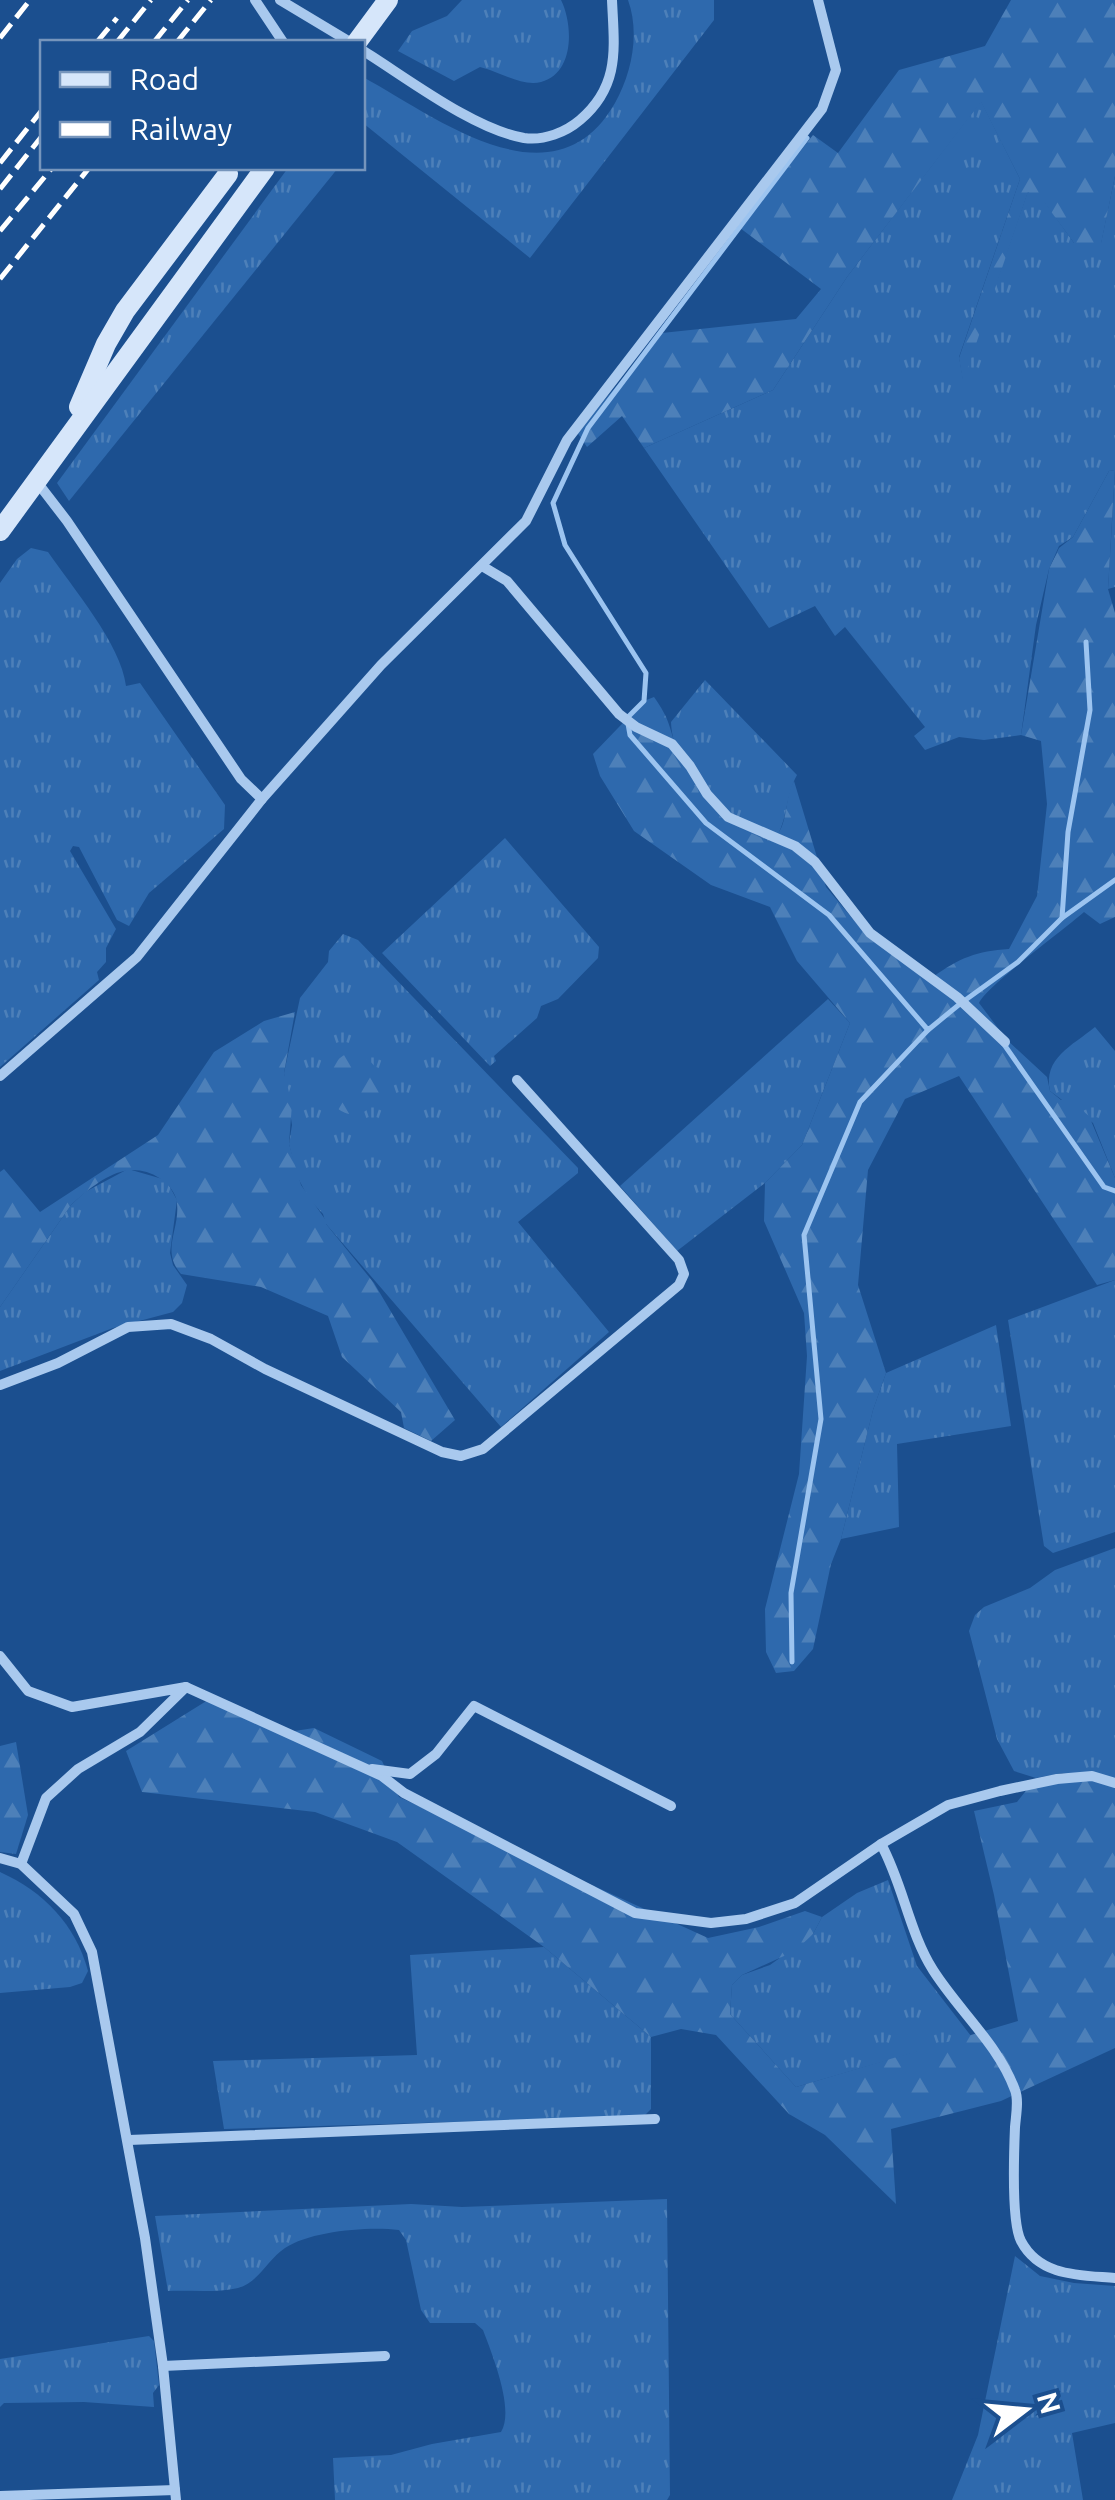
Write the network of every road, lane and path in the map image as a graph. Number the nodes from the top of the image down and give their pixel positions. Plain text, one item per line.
1 (255, 0) edge
2 (280, 0) edge
3 (604, 0) edge
4 (612, 0) edge
5 (818, 0) edge
6 (387, 2) edge
7 (613, 16) junction
8 (282, 40) edge
9 (350, 40) edge
10 (355, 40) edge
11 (365, 52) edge
12 (264, 170) edge
13 (230, 171) edge
14 (66, 439) junction
15 (37, 481) junction
16 (0, 531) edge
17 (482, 566) junction
18 (262, 798) junction
19 (1005, 1042) dead end
20 (0, 1076) edge
21 (517, 1080) dead end
22 (0, 1384) edge
23 (0, 1656) edge
24 (186, 1687) junction
25 (366, 1769) junction
26 (1115, 1783) edge
27 (671, 1806) dead end
28 (881, 1844) junction
29 (0, 1858) edge
30 (20, 1864) junction
31 (655, 2120) dead end
32 (129, 2140) junction
33 (1115, 2278) edge
34 (386, 2356) dead end
35 (164, 2366) junction
36 (176, 2495) edge
37 (0, 2496) edge

1 - 8 street
2 - 9 street
3 - 7 street
4 - 7 street
5 - 17 street
6 - 10 main road
7 - 11 street
12 - 14 main road
13 - 14 main road
14 - 15 main road
15 - 16 main road
15 - 18 street
17 - 18 street
17 - 19 street
18 - 20 street
21 - 22 street
23 - 24 street
24 - 25 street
24 - 30 street
25 - 27 street
25 - 28 street
26 - 28 street
28 - 33 street
29 - 30 street
30 - 32 street
31 - 32 street
32 - 35 street
34 - 35 street
35 - 36 street
36 - 37 street

